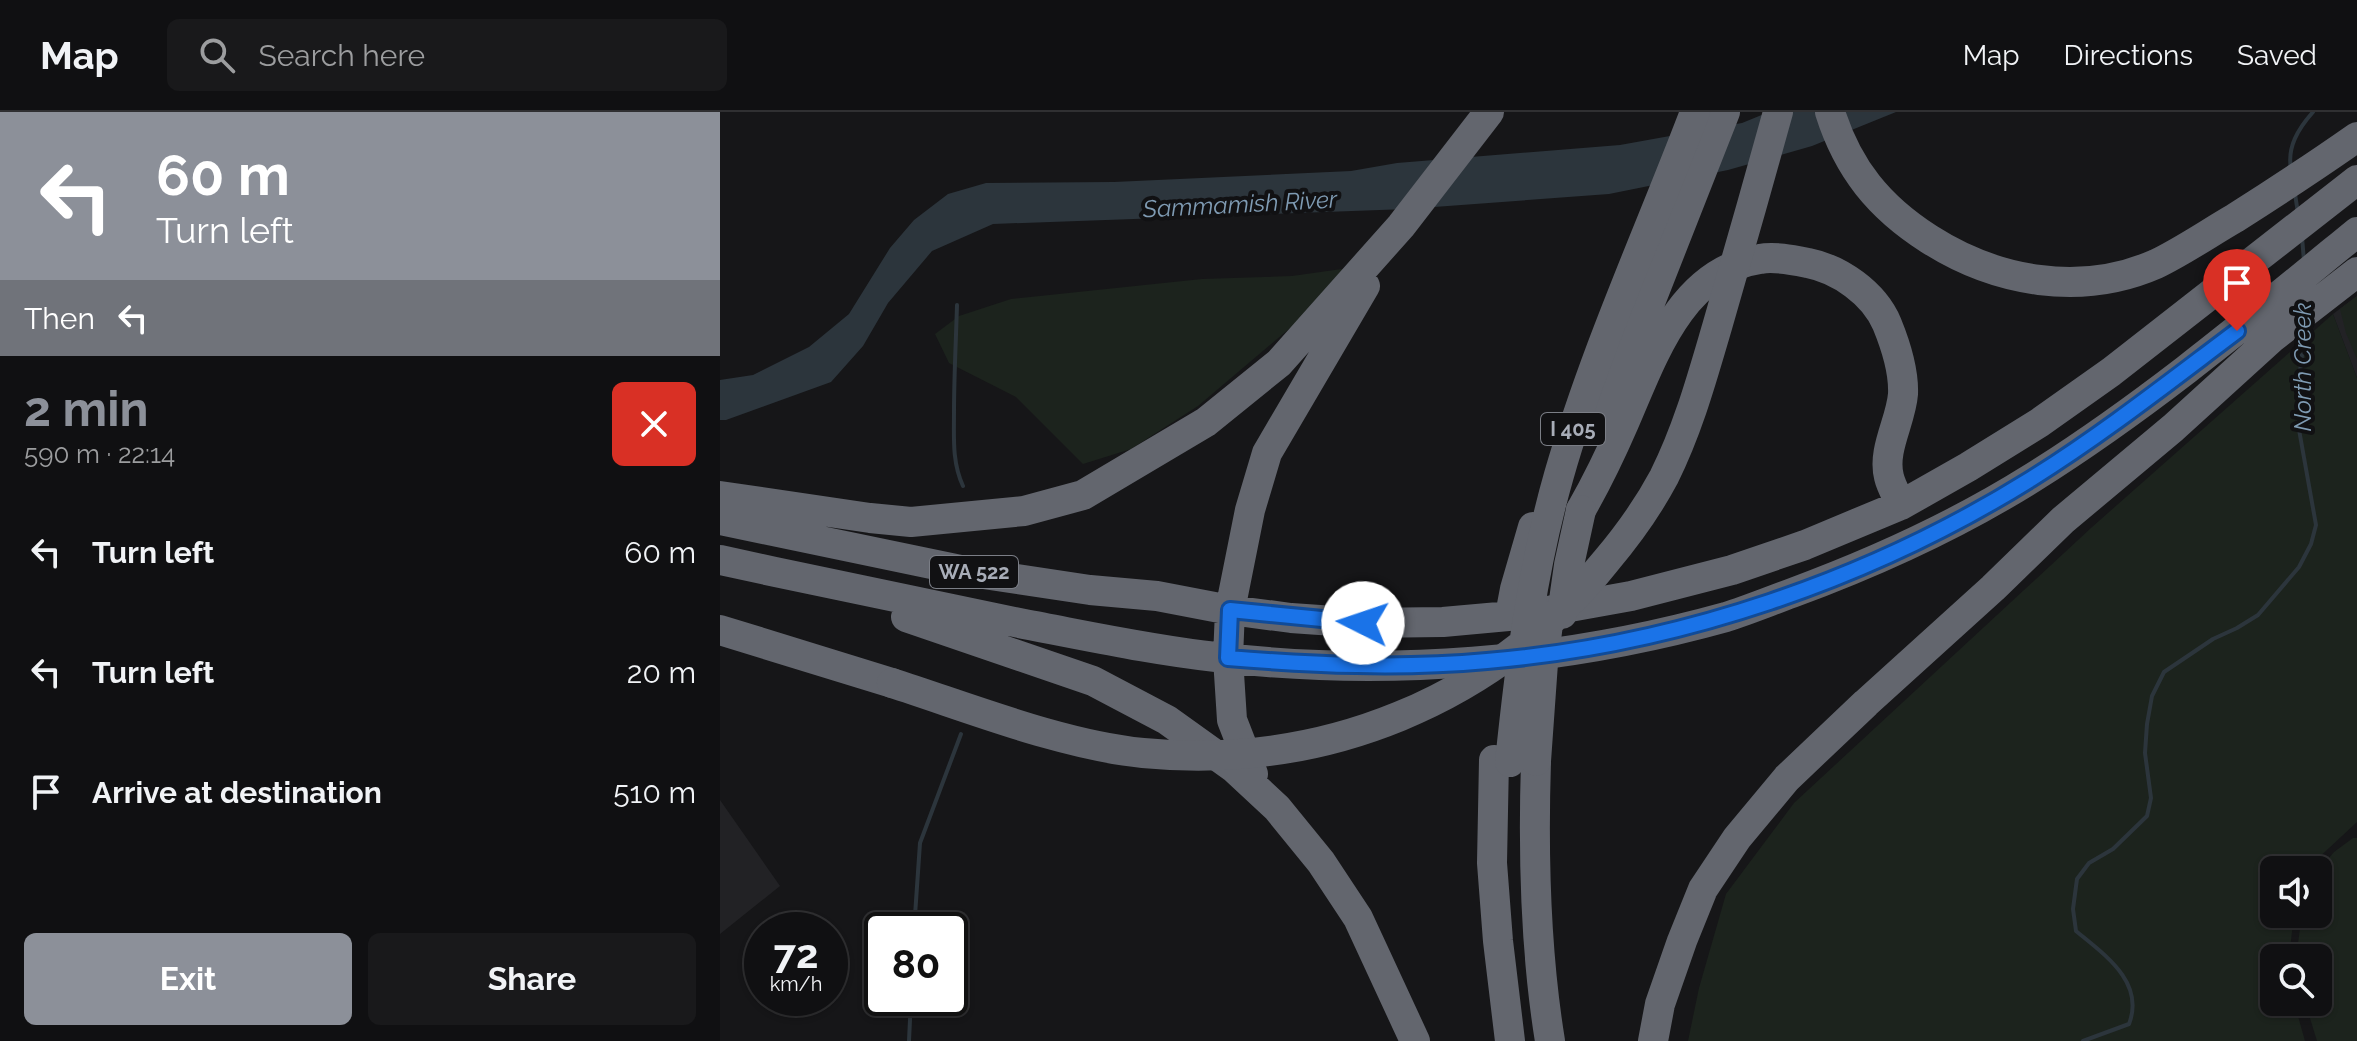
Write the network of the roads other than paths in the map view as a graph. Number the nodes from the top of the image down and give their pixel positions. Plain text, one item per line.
1 (1489, 112) edge
2 (1685, 112) edge
3 (1695, 112) edge
4 (1712, 112) edge
5 (1725, 112) edge
6 (1778, 112) edge
7 (1830, 112) edge
8 (2357, 137) edge
9 (2354, 183) edge
10 (2356, 233) edge
11 (2357, 272) edge
12 (1333, 317) junction
13 (720, 496) edge
14 (1901, 505) junction
15 (1581, 510) junction
16 (720, 520) edge
17 (720, 561) edge
18 (1230, 610) junction
19 (720, 630) edge
20 (1228, 658) junction
21 (1522, 762) junction
22 (1277, 808) junction
23 (1415, 1041) edge
24 (1510, 1041) edge
25 (1523, 1041) edge
26 (1550, 1041) edge
27 (1563, 1041) edge
28 (1653, 1041) edge

1 - 12 highway
2 - 21 highway, I 405
3 - 21 highway, I 405, bridge
4 - 21 highway, I 405, bridge
5 - 15 highway, I 405
6 - 19 highway, bridge
7 - 8 highway
9 - 14 highway, WA 522
10 - 20 highway, WA 522
11 - 28 highway
12 - 13 highway
12 - 18 highway
14 - 15 highway, bridge
14 - 18 highway, WA 522
15 - 21 highway, I 405, bridge
16 - 18 highway, WA 522
17 - 20 highway, WA 522
17 - 22 highway
18 - 20 highway
20 - 22 highway
21 - 24 highway, I 405
21 - 25 highway, I 405
21 - 26 highway, I 405
21 - 27 highway, I 405
22 - 23 highway

